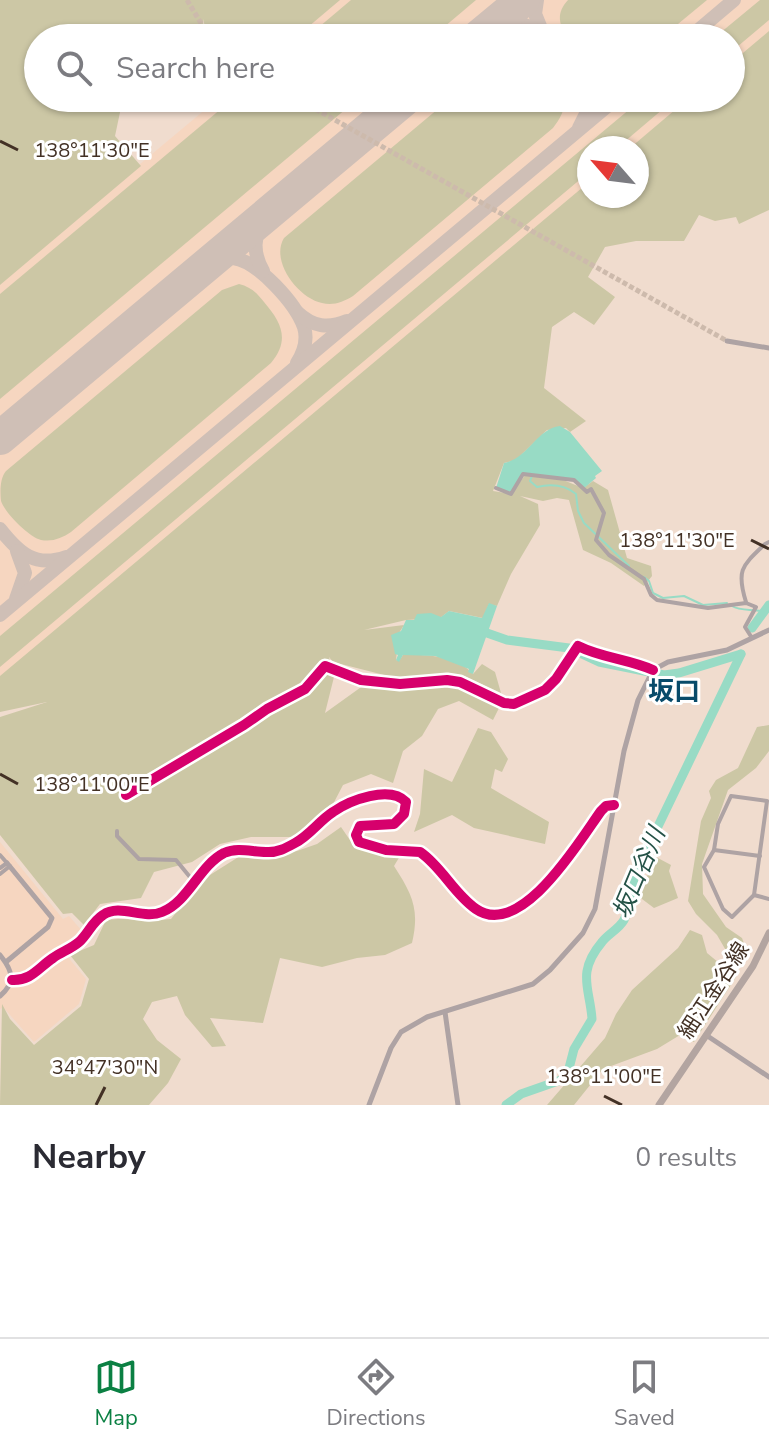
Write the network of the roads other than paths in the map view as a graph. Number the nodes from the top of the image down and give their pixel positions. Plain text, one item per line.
1 (727, 341) tunnel mouth
2 (769, 348) edge
3 (496, 488) dead end
4 (769, 542) edge
5 (746, 603) junction
6 (769, 630) edge
7 (752, 638) junction
8 (652, 670) junction
9 (126, 795) dead end
10 (614, 805) junction
11 (117, 831) dead end
12 (714, 850) junction
13 (0, 855) edge
14 (760, 856) junction
15 (8, 864) junction
16 (0, 871) edge
17 (194, 882) junction
18 (754, 895) junction
19 (769, 899) edge
20 (769, 933) edge
21 (0, 955) edge
22 (6, 962) junction
23 (12, 980) junction
24 (0, 996) edge
25 (445, 1012) junction
26 (706, 1035) junction
27 (769, 1077) edge
28 (369, 1105) edge
29 (458, 1105) edge
30 (659, 1105) edge

1 - 2 street
3 - 5 street
4 - 5 street
5 - 7 street
6 - 7 street
7 - 8 street
8 - 9 street
8 - 10 street
10 - 17 street
10 - 25 street
11 - 17 street
12 - 14 street
12 - 14 street
12 - 18 street
13 - 15 street
14 - 18 street
15 - 16 street
15 - 22 street
17 - 23 street
18 - 19 street
20 - 26 main road, 細江金谷線
21 - 22 street
22 - 23 street
23 - 24 street
25 - 28 street
25 - 29 street
26 - 27 street
26 - 30 main road, 細江金谷線

